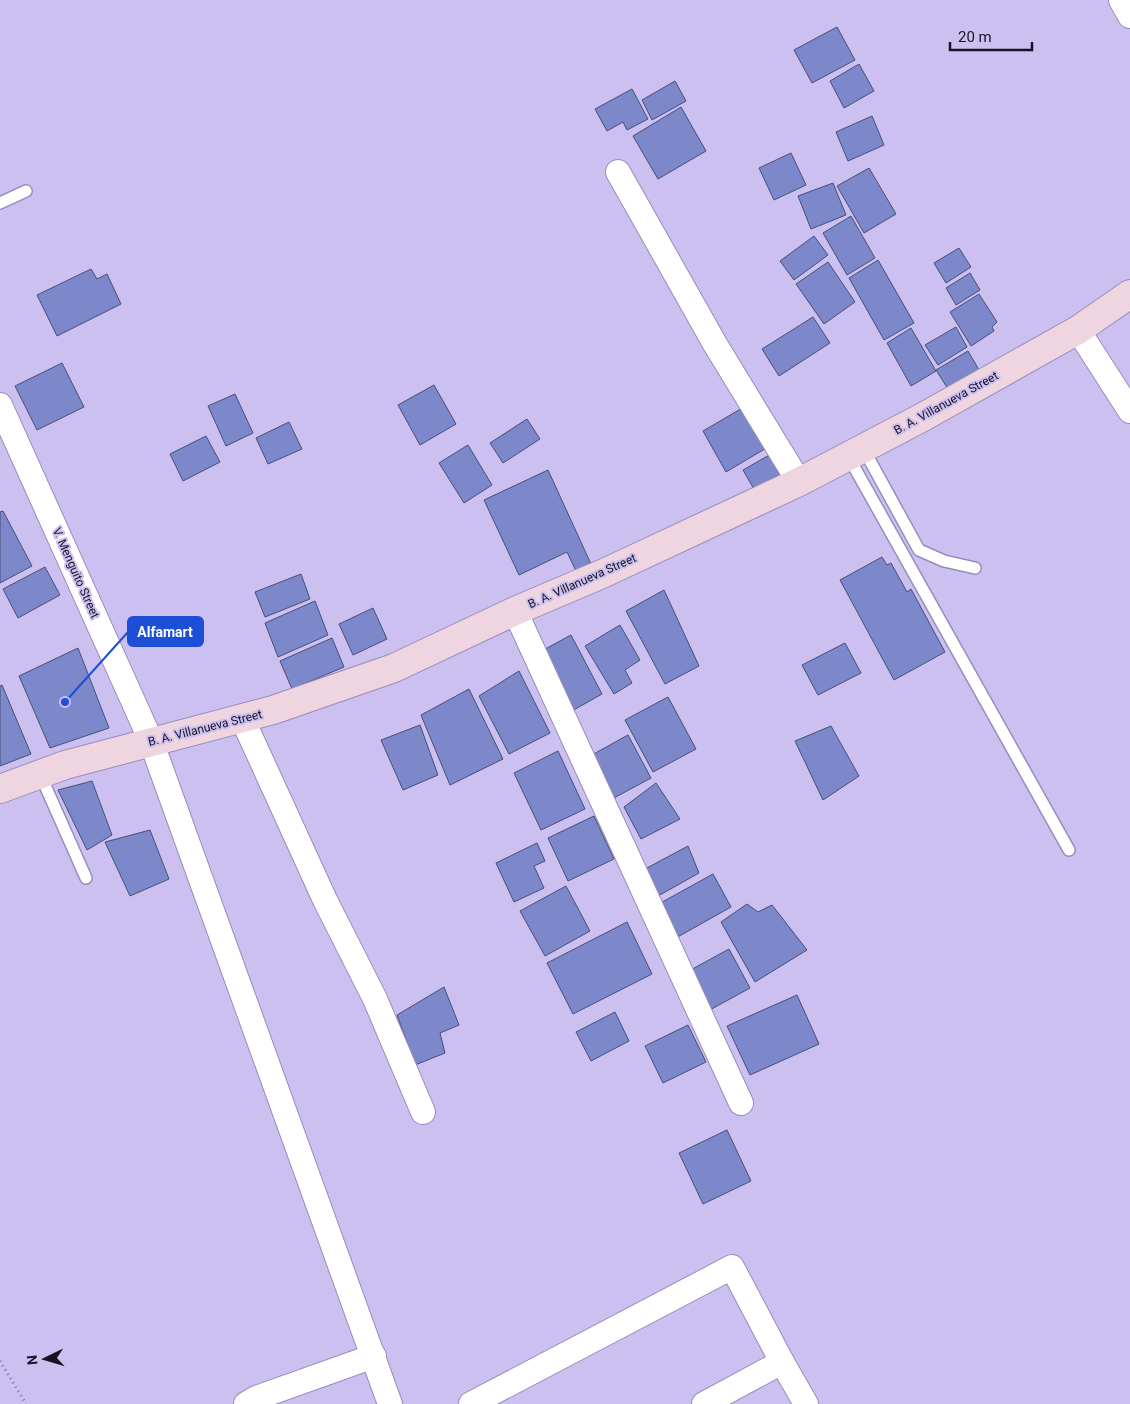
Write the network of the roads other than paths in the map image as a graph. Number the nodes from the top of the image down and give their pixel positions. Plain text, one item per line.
1 (1121, 0) edge
2 (1130, 16) edge
3 (618, 172) dead end
4 (26, 191) dead end
5 (0, 203) edge
6 (1130, 294) edge
7 (1078, 330) junction
8 (0, 405) edge
9 (1130, 411) edge
10 (855, 452) junction
11 (798, 482) junction
12 (975, 568) dead end
13 (515, 611) junction
14 (242, 718) junction
15 (151, 741) junction
16 (40, 774) junction
17 (0, 789) edge
18 (1069, 850) dead end
19 (86, 878) dead end
20 (741, 1102) dead end
21 (423, 1112) dead end
22 (374, 1356) junction
23 (782, 1362) junction
24 (246, 1404) edge
25 (390, 1404) edge
26 (470, 1404) edge
27 (704, 1404) edge
28 (806, 1404) edge

1 - 2 street
3 - 11 street
4 - 5 lane
6 - 7 street, B. A. Villanueva Street
7 - 9 street
7 - 10 street, B. A. Villanueva Street
8 - 15 street, V. Menguito Street
10 - 11 street, B. A. Villanueva Street
10 - 12 lane
10 - 18 lane
11 - 13 street, B. A. Villanueva Street
13 - 14 street, B. A. Villanueva Street
13 - 20 street
14 - 15 street, B. A. Villanueva Street
14 - 21 street
15 - 16 street, B. A. Villanueva Street
15 - 22 street, V. Menguito Street
16 - 17 street, B. A. Villanueva Street
16 - 19 lane
22 - 24 street
22 - 25 street, V. Menguito Street
23 - 26 street
23 - 27 street
23 - 28 street

